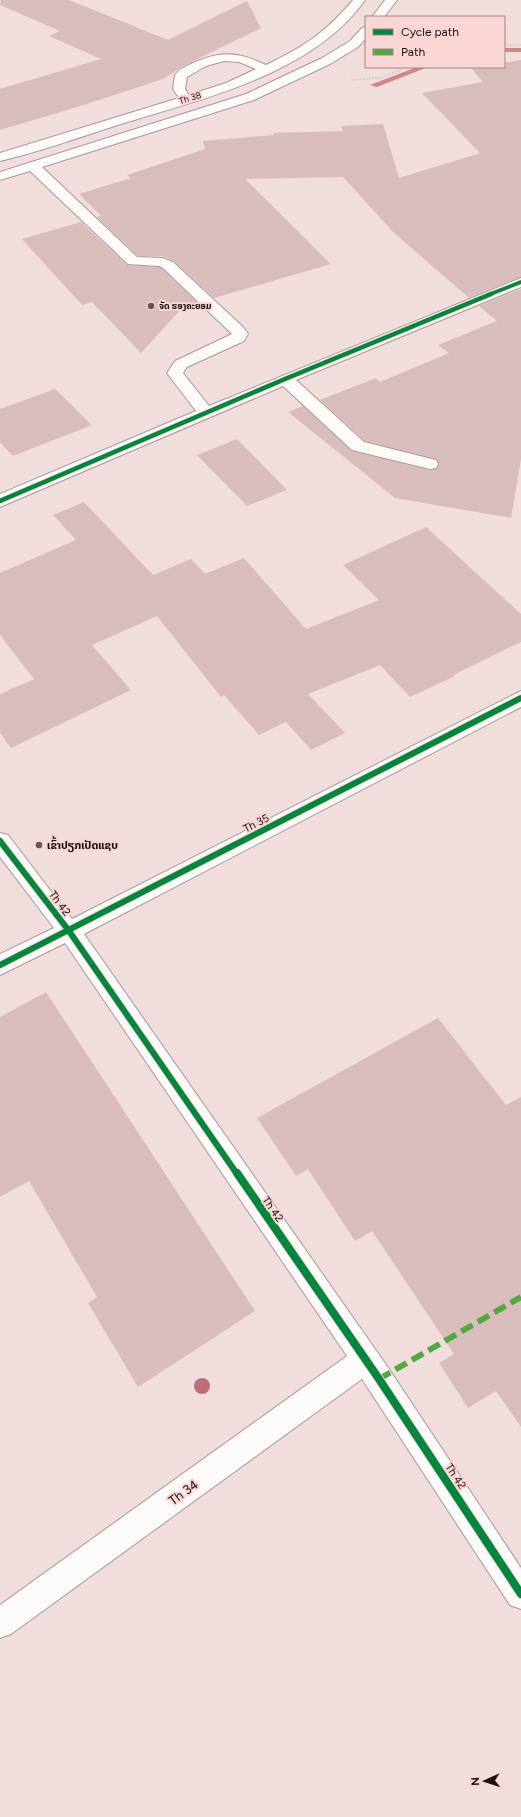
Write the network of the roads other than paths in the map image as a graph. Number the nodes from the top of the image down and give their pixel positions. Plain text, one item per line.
1 (359, 0) edge
2 (391, 0) edge
3 (379, 16) edge
4 (365, 32) edge
5 (266, 69) junction
6 (186, 100) junction
7 (0, 157) edge
8 (33, 166) junction
9 (0, 176) edge
10 (521, 282) edge
11 (285, 379) junction
12 (206, 413) junction
13 (430, 464) dead end
14 (0, 501) edge
15 (521, 698) edge
16 (0, 841) edge
17 (69, 931) junction
18 (0, 965) edge
19 (365, 1360) junction
20 (521, 1594) edge
21 (0, 1623) edge

1 - 5 street, Th 38
2 - 3 street
4 - 8 street, Th 38
5 - 6 street, Th 38
5 - 6 street
6 - 7 street, Th 38
8 - 9 street, Th 38
8 - 12 street
10 - 11 street
11 - 12 street
11 - 13 street
12 - 14 street
15 - 17 street, Th 35
16 - 17 street, Th 42
17 - 18 street, Th 35
17 - 19 street, Th 42
19 - 20 street, Th 42
19 - 21 street, Th 34

